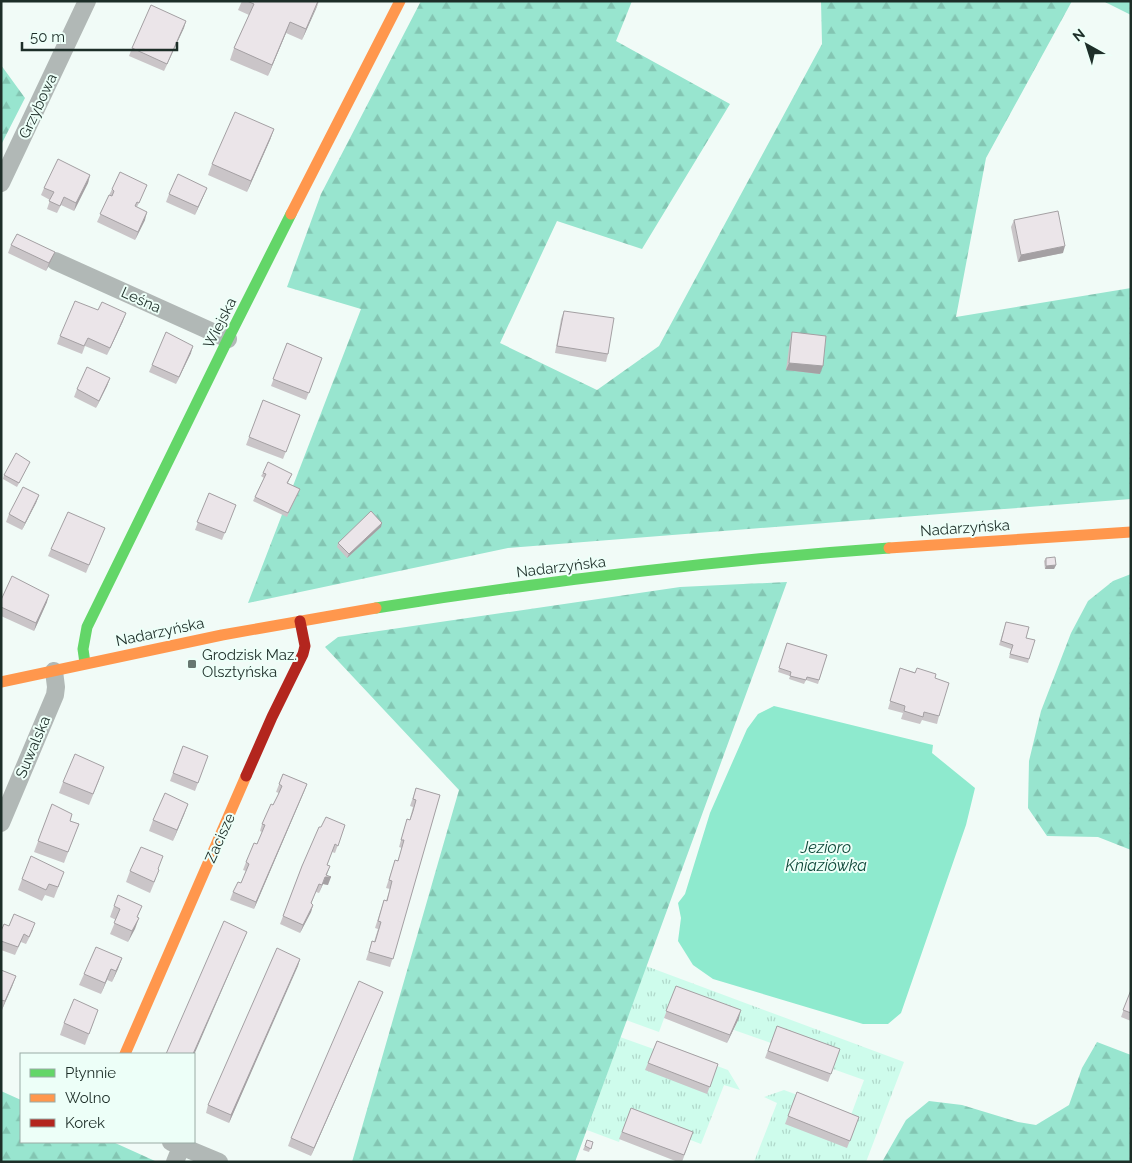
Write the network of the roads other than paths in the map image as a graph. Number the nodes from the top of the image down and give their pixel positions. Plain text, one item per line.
1 (87, 1) edge
2 (400, 1) edge
3 (1, 183) edge
4 (55, 262) edge
5 (228, 340) junction
6 (1131, 532) edge
7 (300, 621) junction
8 (85, 663) junction
9 (54, 671) junction
10 (1, 682) edge
11 (1, 823) edge
12 (125, 1053) edge
13 (176, 1150) edge
14 (219, 1162) edge

1 - 3 street, Grzybowa
2 - 5 street, Wiejska
4 - 5 street, Leśna
5 - 8 street, Wiejska
6 - 7 street, Nadarzyńska
7 - 8 street, Nadarzyńska
7 - 12 street, Zacisze
8 - 9 street, Nadarzyńska
9 - 10 street, Nadarzyńska
9 - 11 street, Suwalska
13 - 14 street

